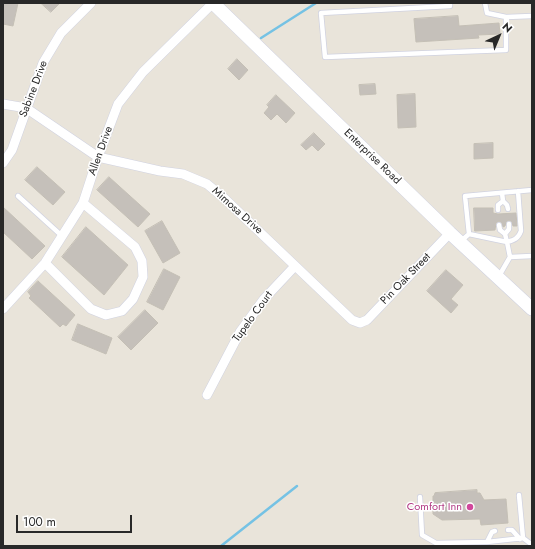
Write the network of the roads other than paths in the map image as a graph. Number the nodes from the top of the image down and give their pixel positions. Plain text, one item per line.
1 (91, 3) edge
2 (213, 3) edge
3 (450, 3) edge
4 (484, 3) edge
5 (532, 16) edge
6 (506, 17) junction
7 (3, 104) edge
8 (26, 108) junction
9 (98, 157) junction
10 (3, 163) edge
11 (532, 190) edge
12 (518, 191) junction
13 (502, 192) junction
14 (18, 196) dead end
15 (502, 201) junction
16 (83, 203) junction
17 (508, 209) dead end
18 (498, 210) dead end
19 (509, 224) dead end
20 (499, 225) dead end
21 (450, 233) junction
22 (506, 234) junction
23 (62, 236) junction
24 (465, 238) junction
25 (506, 242) junction
26 (532, 256) edge
27 (510, 257) junction
28 (45, 262) junction
29 (296, 266) junction
30 (498, 278) junction
31 (532, 309) edge
32 (3, 310) edge
33 (360, 323) joint
34 (207, 395) dead end
35 (519, 495) dead end
36 (420, 497) dead end
37 (508, 530) dead end
38 (495, 531) dead end
39 (521, 538) junction
40 (487, 542) junction
41 (531, 546) edge

1 - 8 street, Sabine Drive
2 - 9 street, Allen Drive
2 - 21 street, Enterprise Road
3 - 6 lane
4 - 6 lane
5 - 6 lane
7 - 8 street
8 - 9 street, Mimosa Drive
8 - 10 street, Sabine Drive
9 - 16 street, Allen Drive
9 - 29 street, Mimosa Drive
11 - 12 lane
12 - 13 lane
12 - 25 lane
13 - 15 lane
13 - 24 lane
14 - 23 lane
15 - 17 lane
15 - 18 lane
16 - 23 street, Allen Drive
16 - 28 street
19 - 22 lane
20 - 22 lane
21 - 24 street, Enterprise Road
21 - 33 street, Pin Oak Street
22 - 25 lane
23 - 28 street, Allen Drive
24 - 25 lane
24 - 30 street, Enterprise Road
25 - 27 lane
26 - 27 lane
27 - 30 lane
28 - 32 street, Allen Drive
29 - 33 street, Mimosa Drive
29 - 34 street, Tupelo Court
30 - 31 street, Enterprise Road
35 - 39 lane
36 - 40 lane
37 - 39 lane
38 - 40 lane
39 - 40 lane
39 - 41 lane

